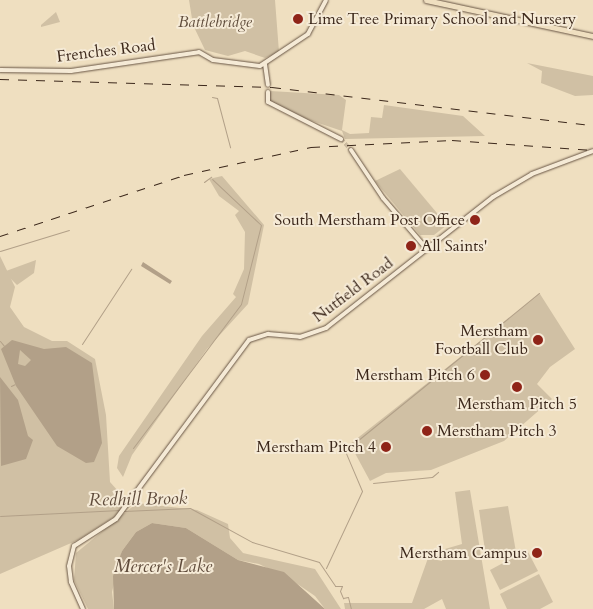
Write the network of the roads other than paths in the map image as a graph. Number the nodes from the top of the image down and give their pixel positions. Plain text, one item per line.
1 (326, 0) edge
2 (426, 0) edge
3 (593, 36) edge
4 (265, 64) junction
5 (0, 70) edge
6 (268, 85) dead end
7 (268, 92) dead end
8 (341, 139) tunnel mouth
9 (351, 150) tunnel mouth
10 (593, 152) edge
11 (425, 247) junction
12 (83, 609) edge

1 - 4 street
2 - 3 main road
4 - 5 street, Frenches Road
4 - 6 street
7 - 8 street
9 - 11 street
10 - 11 street, Nutfield Road
11 - 12 street, Nutfield Road

